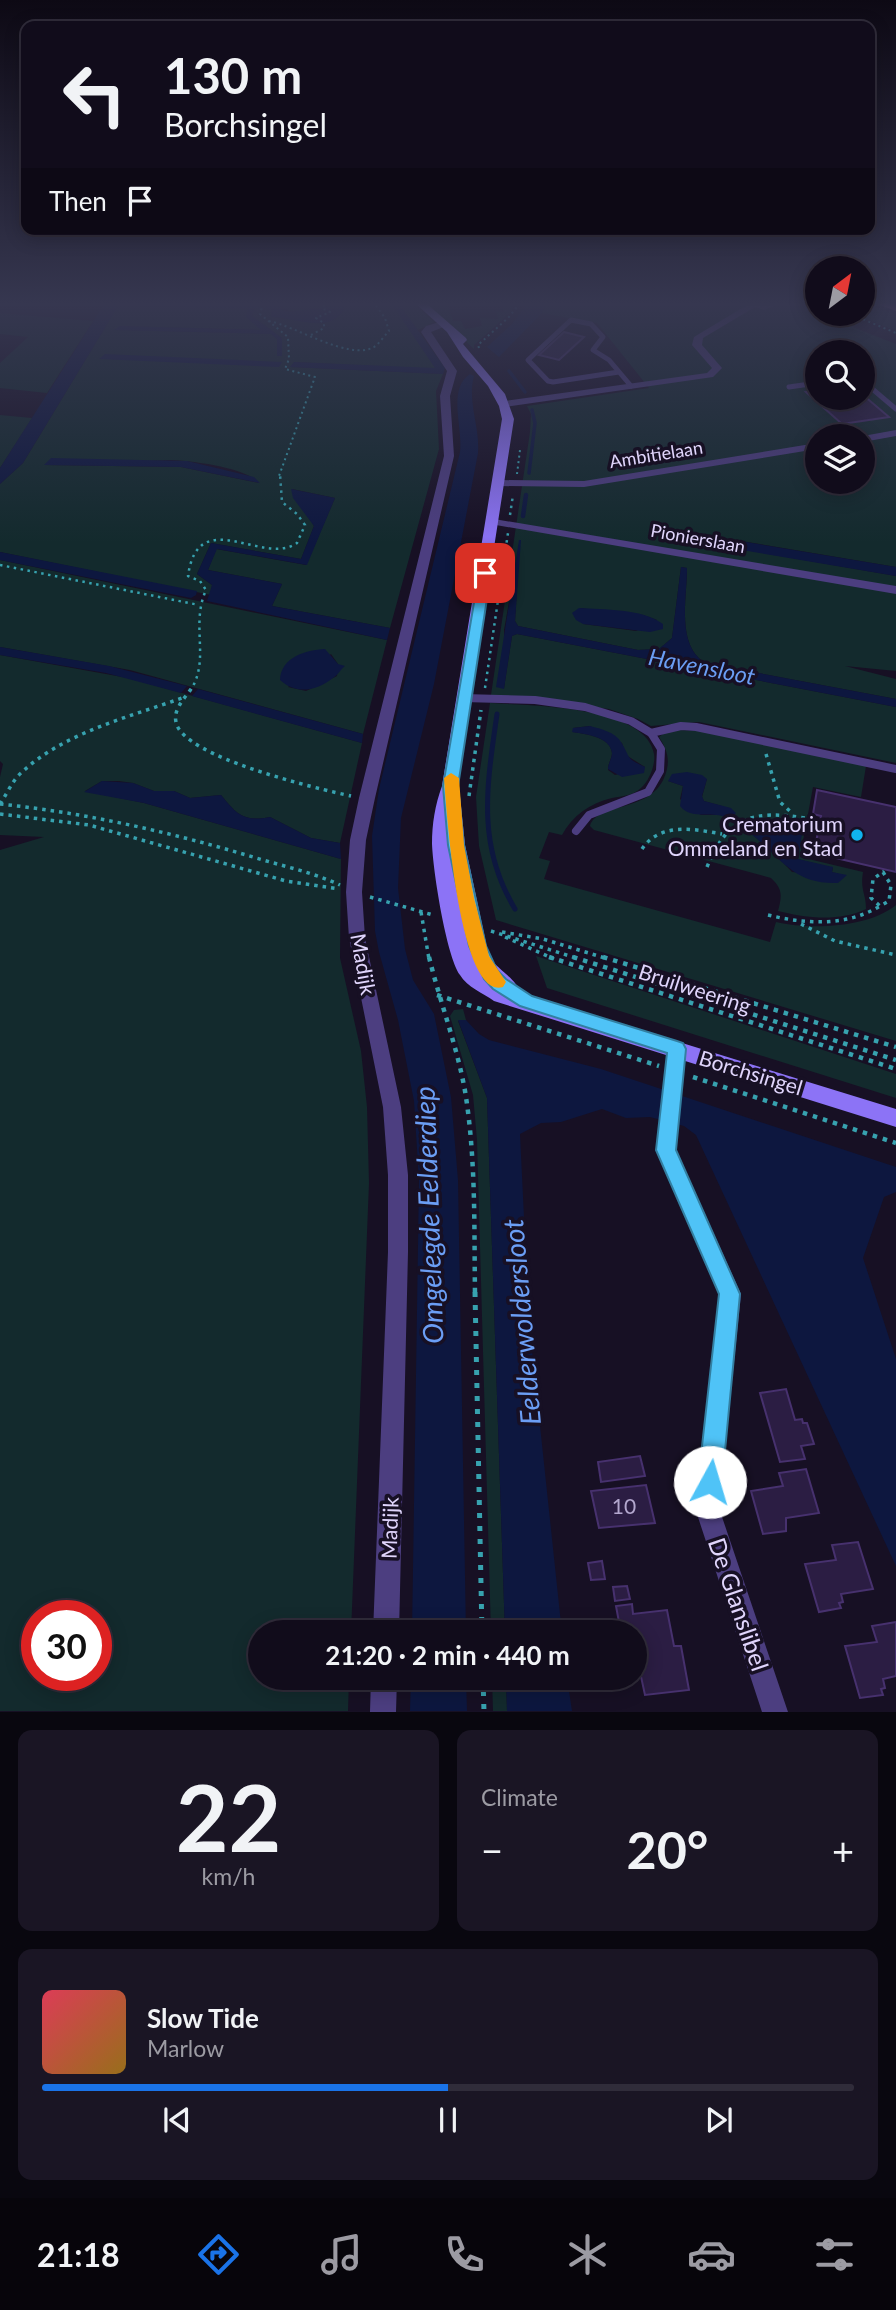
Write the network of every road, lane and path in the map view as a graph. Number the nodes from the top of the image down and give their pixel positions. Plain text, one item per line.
1 (313, 383) edge
2 (449, 383) edge
3 (491, 383) edge
4 (628, 383) edge
5 (653, 383) edge
6 (805, 385) edge
7 (631, 386) junction
8 (789, 387) dead end
9 (875, 391) edge
10 (505, 404) junction
11 (896, 409) edge
12 (896, 433) edge
13 (875, 437) edge
14 (521, 445) dead end
15 (805, 448) edge
16 (499, 483) junction
17 (515, 483) junction
18 (494, 522) junction
19 (509, 524) junction
20 (0, 565) edge
21 (896, 590) edge
22 (199, 605) junction
23 (184, 697) junction
24 (463, 698) junction
25 (483, 698) junction
26 (650, 733) junction
27 (769, 742) junction
28 (896, 769) edge
29 (469, 797) dead end
30 (367, 798) junction
31 (0, 804) edge
32 (0, 814) edge
33 (576, 831) dead end
34 (722, 834) junction
35 (642, 849) dead end
36 (707, 867) dead end
37 (367, 897) dead end
38 (889, 901) junction
39 (896, 905) edge
40 (881, 907) junction
41 (768, 915) dead end
42 (799, 923) junction
43 (487, 929) junction
44 (896, 956) edge
45 (896, 1047) edge
46 (677, 1049) junction
47 (896, 1059) edge
48 (896, 1069) edge
49 (896, 1118) edge
50 (386, 1620) edge
51 (482, 1620) edge
52 (384, 1690) edge
53 (483, 1690) edge
54 (383, 1712) edge
55 (484, 1712) edge
56 (775, 1712) edge

1 - 22 path
2 - 30 street, Madijk
3 - 10 main road
4 - 7 lane
5 - 7 street
6 - 8 lane
7 - 10 street
9 - 11 lane
10 - 16 main road, Borchsingel
12 - 13 street
14 - 17 path
15 - 17 street, Ambitielaan
16 - 17 street, Ambitielaan
16 - 18 main road, Borchsingel
17 - 19 path
18 - 19 street, Pionierslaan
18 - 24 main road, Borchsingel
19 - 21 street, Pionierslaan
19 - 25 path
20 - 22 path
22 - 23 path
23 - 30 path
23 - 31 path
24 - 25 lane
24 - 46 main road, Borchsingel
25 - 26 lane
25 - 29 path
26 - 27 lane
26 - 33 lane
27 - 28 lane
27 - 34 path
30 - 50 street, Madijk
31 - 32 path
34 - 35 path
34 - 36 path
37 - 51 path
38 - 39 path
38 - 40 path
38 - 40 path
40 - 42 path
41 - 42 path
42 - 44 path
43 - 45 path, Bruilweering
43 - 47 path, Bruilweering
43 - 48 path, Bruilweering
46 - 49 main road, Borchsingel
46 - 56 street, De Glanslibel
52 - 54 street
53 - 55 path

